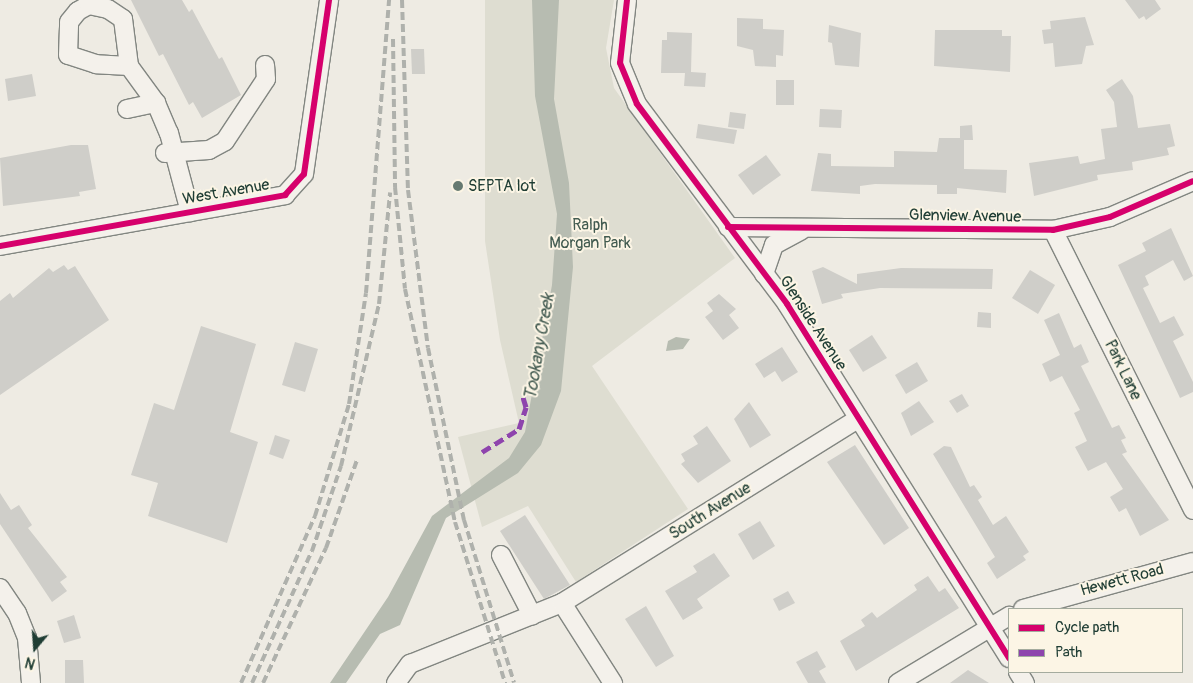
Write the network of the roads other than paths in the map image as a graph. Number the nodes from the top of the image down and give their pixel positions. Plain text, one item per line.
1 (329, 0) edge
2 (627, 0) edge
3 (265, 64) dead end
4 (129, 66) dead end
5 (156, 103) junction
6 (127, 109) dead end
7 (170, 153) junction
8 (1193, 181) edge
9 (190, 212) junction
10 (728, 227) junction
11 (810, 228) junction
12 (1053, 230) junction
13 (0, 246) edge
14 (764, 274) junction
15 (858, 419) junction
16 (1193, 510) edge
17 (502, 555) dead end
18 (1193, 562) edge
19 (0, 588) edge
20 (562, 603) junction
21 (1027, 608) edge
22 (532, 615) junction
23 (1008, 616) edge
24 (989, 625) junction
25 (1008, 656) edge
26 (31, 683) edge
27 (396, 683) edge
28 (614, 683) edge
29 (898, 683) edge

1 - 9 street, West Avenue
2 - 10 street, Glenside Avenue
3 - 7 street
4 - 5 street
5 - 6 street
5 - 7 street
7 - 9 street
8 - 12 street, Glenview Avenue
9 - 13 street, West Avenue
10 - 11 street, Glenview Avenue
10 - 14 street, Glenside Avenue
11 - 12 street, Glenview Avenue
11 - 14 street, Glenview Avenue
12 - 16 street, Park Lane
14 - 15 street, Glenside Avenue
15 - 20 street, South Avenue
15 - 24 street, Glenside Avenue
17 - 22 street
18 - 21 street, Hewett Road
19 - 26 street
20 - 22 street, South Avenue
20 - 28 street
22 - 27 street, South Avenue
23 - 24 street
24 - 25 street, Glenside Avenue
24 - 29 street

